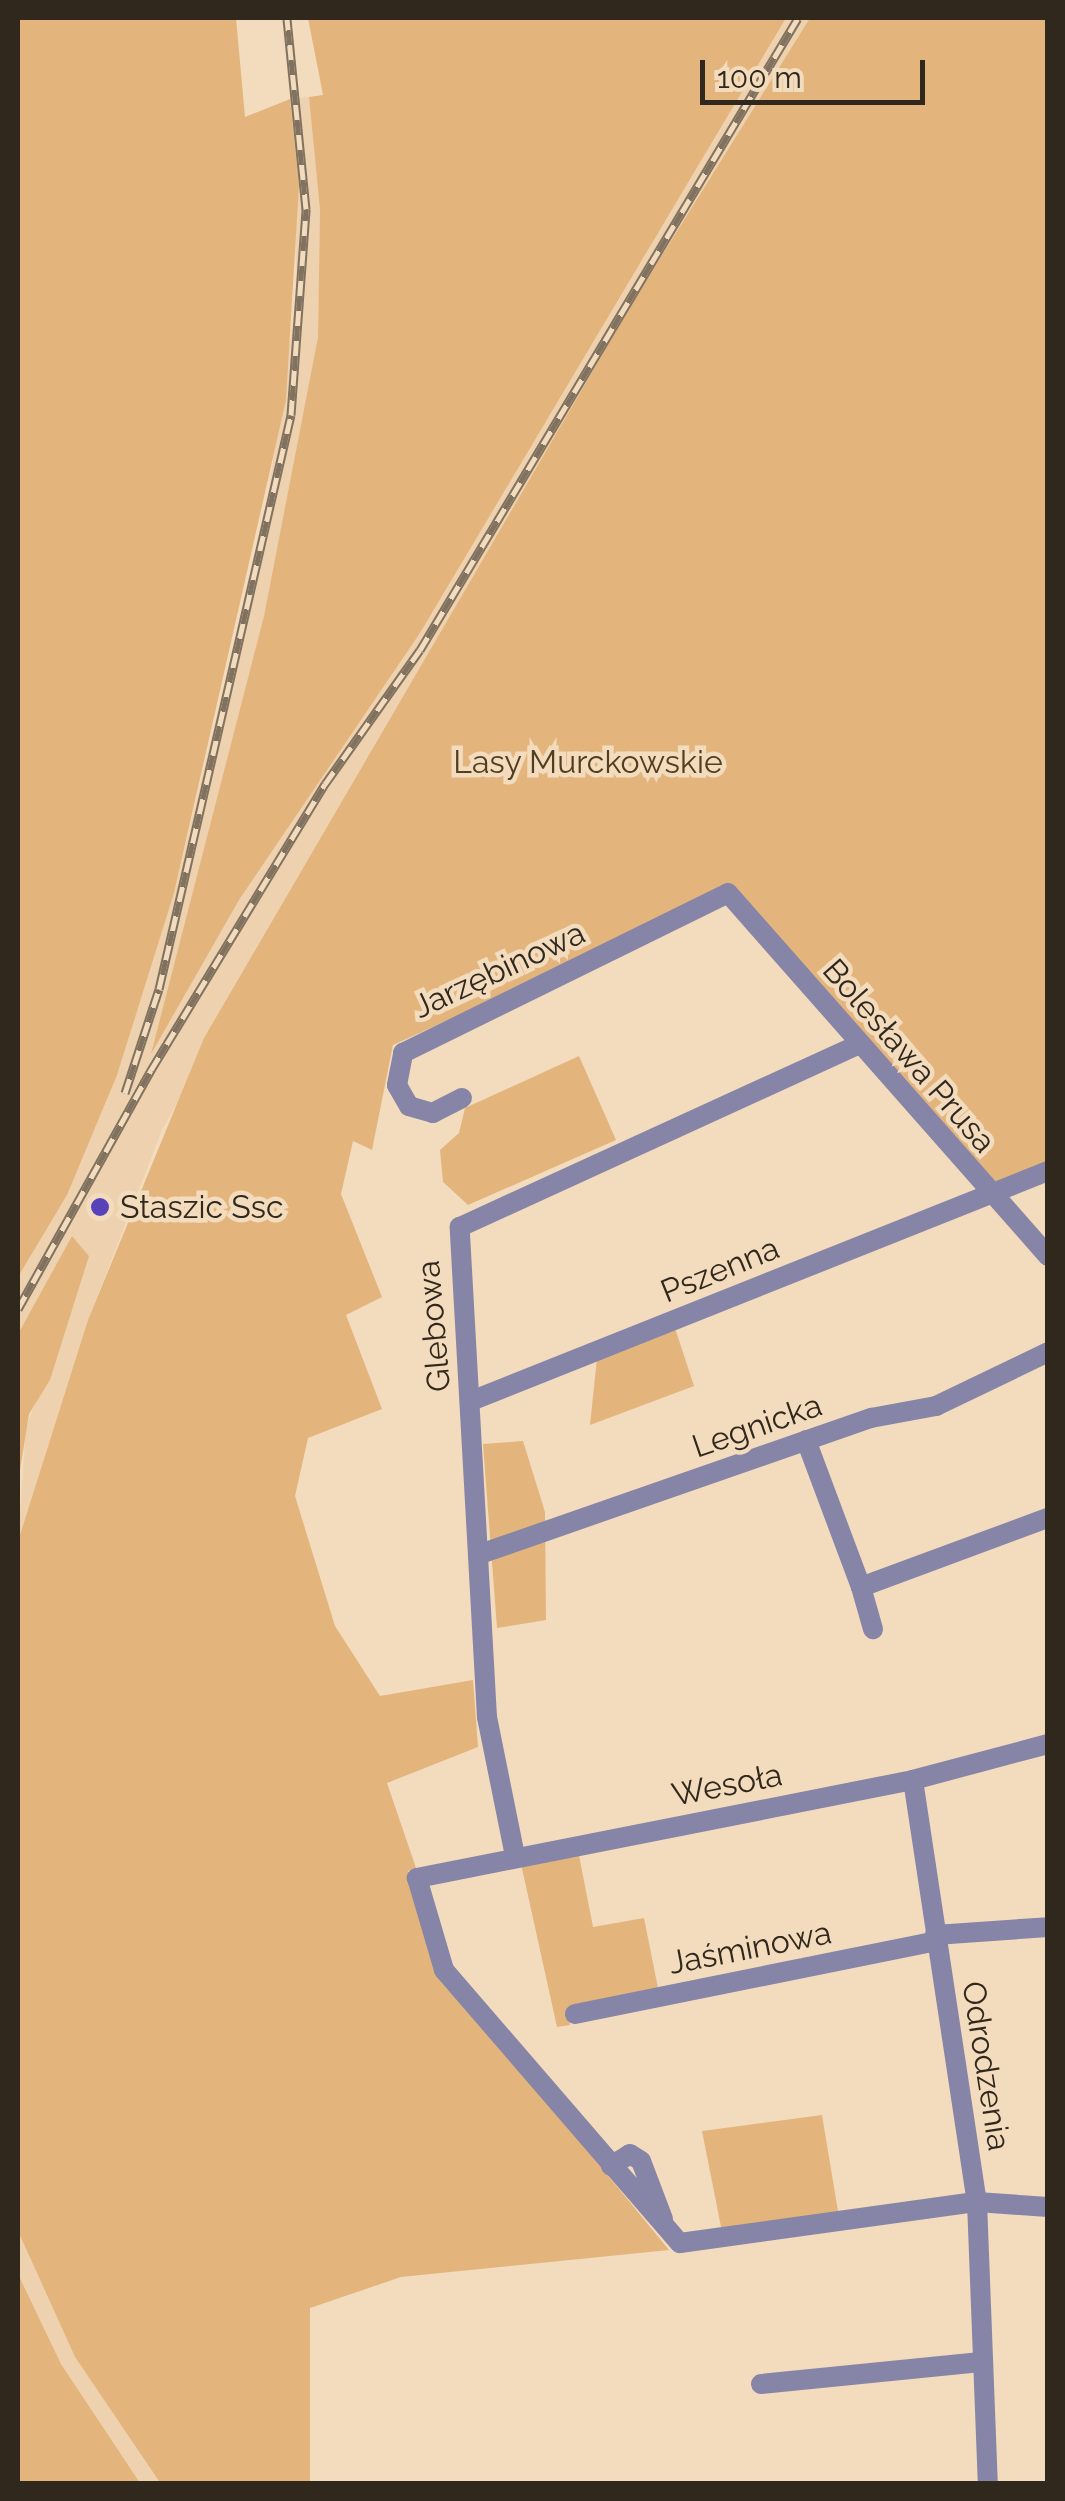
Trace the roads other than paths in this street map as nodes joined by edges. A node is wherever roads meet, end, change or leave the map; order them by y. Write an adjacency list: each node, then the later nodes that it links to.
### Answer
1 (728, 893): 2 (street, Bolesława Prusa); 3 (street, Jarzębinowa)
2 (859, 1044): 5 (street, Bolesława Prusa); 8 (street, Glebowa)
3 (462, 1098)
4 (1048, 1171): 5 (street, Pszenna)
5 (992, 1196): 6 (street, Bolesława Prusa); 8 (street, Pszenna)
6 (1048, 1256)
7 (1048, 1352): 9 (street, Legnicka)
8 (472, 1401): 11 (street, Glebowa)
9 (806, 1440): 11 (street, Legnicka); 12 (street)
10 (1048, 1518): 12 (street)
11 (483, 1553): 16 (street, Glebowa)
12 (861, 1588): 13 (street)
13 (873, 1630)
14 (1048, 1744): 15 (street, Wesoła)
15 (913, 1780): 16 (street, Wesoła); 18 (street, Odrodzenia)
16 (516, 1856): 20 (street, Wesoła)
17 (1048, 1927): 18 (street, Jaśminowa)
18 (936, 1938): 19 (street, Jaśminowa); 20 (street, Odrodzenia)
19 (576, 2014)
20 (976, 2202): 21 (street); 22 (street, Odrodzenia)
21 (1048, 2208)
22 (981, 2362): 23 (street); 24 (street, Odrodzenia)
23 (761, 2384)
24 (988, 2484)

